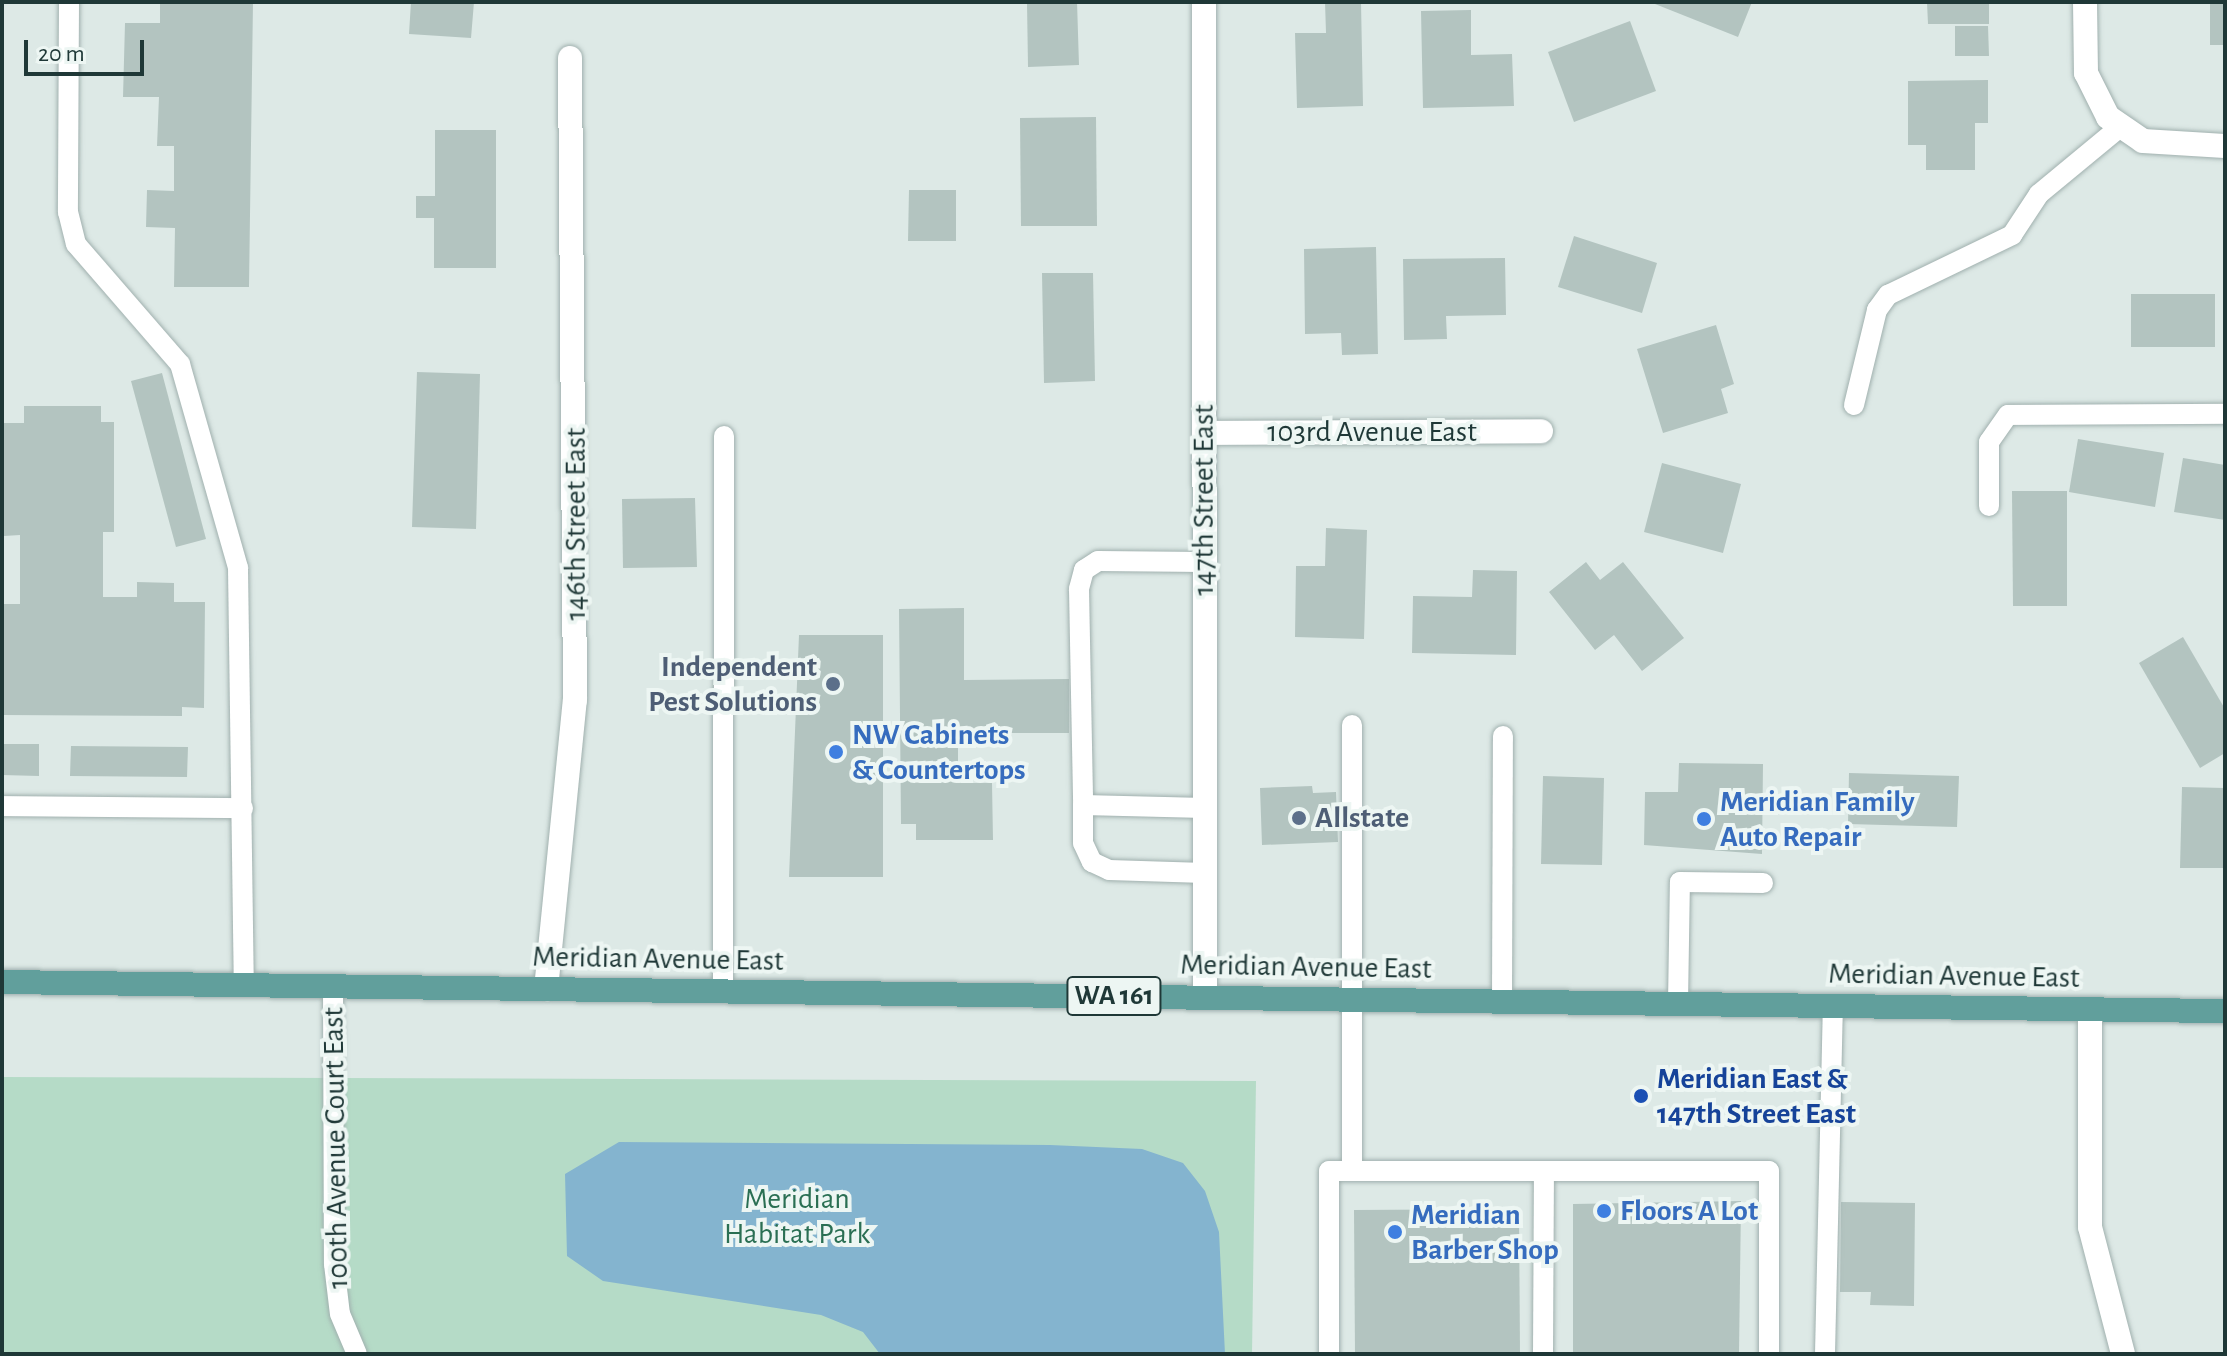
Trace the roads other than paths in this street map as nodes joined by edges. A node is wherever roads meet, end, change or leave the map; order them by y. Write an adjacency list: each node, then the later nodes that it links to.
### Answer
1 (69, 2): 18 (lane)
2 (1204, 2): 10 (street, 147th Street East)
3 (2085, 2): 5 (street)
4 (570, 58): 25 (street, 146th Street East)
5 (2114, 122): 6 (street); 7 (lane)
6 (2225, 146)
7 (1854, 405)
8 (2225, 414): 12 (lane)
9 (1541, 431): 10 (street, 103rd Avenue East)
10 (1204, 433): 13 (street, 147th Street East)
11 (724, 436): 26 (lane)
12 (1989, 506)
13 (1204, 562): 16 (lane); 19 (street, 147th Street East)
14 (1352, 725): 28 (lane)
15 (1503, 736): 29 (lane)
16 (1083, 805): 19 (lane); 20 (lane)
17 (2, 806): 18 (lane)
18 (243, 808): 23 (lane)
19 (1205, 808): 20 (street, 147th Street East)
20 (1205, 873): 27 (street, 147th Street East)
21 (1763, 883): 30 (lane)
22 (2, 982): 23 (main road, Meridian Avenue East / WA 161)
23 (244, 985): 24 (main road, Meridian Avenue East / WA 161)
24 (333, 987): 25 (main road, Meridian Avenue East / WA 161); 36 (lane, 100th Avenue Court East)
25 (546, 989): 26 (main road, Meridian Avenue East / WA 161)
26 (723, 991): 27 (main road, Meridian Avenue East / WA 161)
27 (1205, 997): 28 (main road, Meridian Avenue East / WA 161)
28 (1352, 999): 29 (main road, Meridian Avenue East / WA 161); 34 (lane)
29 (1502, 1002): 30 (main road, Meridian Avenue East / WA 161)
30 (1678, 1004): 31 (main road, Meridian Avenue East / WA 161)
31 (1833, 1006): 32 (main road, Meridian Avenue East / WA 161); 40 (lane)
32 (2090, 1010): 33 (main road, Meridian Avenue East / WA 161); 41 (street)
33 (2225, 1011)
34 (1352, 1171): 35 (lane); 37 (lane)
35 (1544, 1171): 38 (lane); 39 (lane)
36 (357, 1354)
37 (1329, 1354)
38 (1543, 1354)
39 (1769, 1354)
40 (1825, 1354)
41 (2123, 1354)

